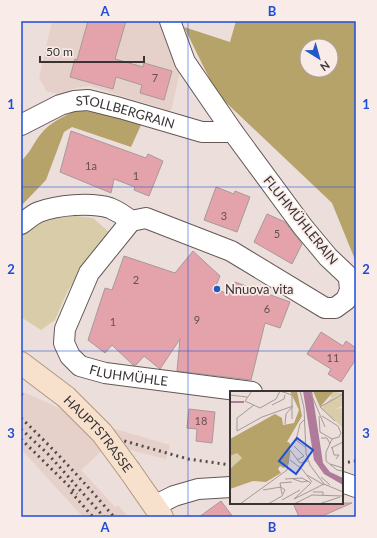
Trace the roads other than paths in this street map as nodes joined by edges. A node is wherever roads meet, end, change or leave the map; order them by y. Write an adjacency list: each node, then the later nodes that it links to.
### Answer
1 (170, 21): 3 (street, FLUHMÜHLERAIN)
2 (21, 125): 3 (street, STOLLBERGRAIN)
3 (233, 132): 4 (street, FLUHMÜHLERAIN)
4 (131, 221): 5 (street); 7 (street, FLUHMÜHLE)
5 (21, 224)
6 (21, 363): 11 (main road, HAUPTSTRASSE, bridge)
7 (244, 391)
8 (343, 482): 10 (street)
9 (230, 487): 11 (street)
10 (356, 487)
11 (158, 511)

